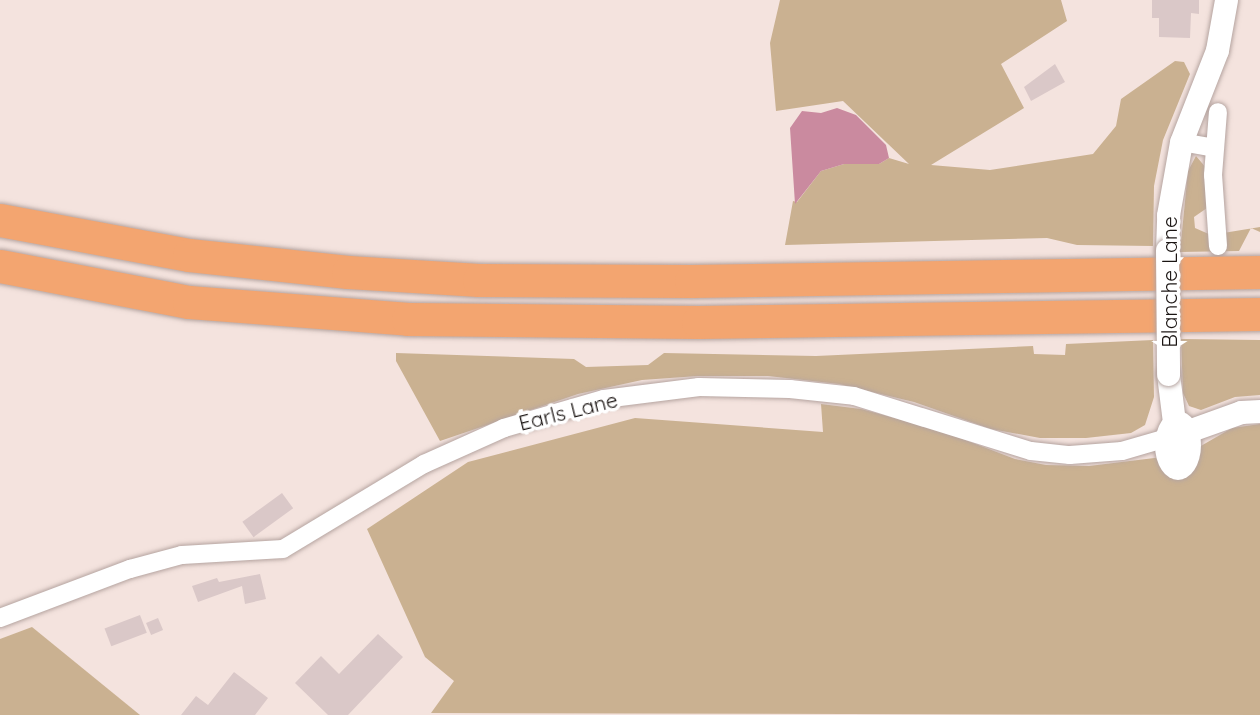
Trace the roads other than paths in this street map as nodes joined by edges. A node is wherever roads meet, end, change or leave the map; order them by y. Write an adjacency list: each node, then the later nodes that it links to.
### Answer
1 (1226, 0): 3 (street, Blanche Lane)
2 (1218, 112): 4 (street)
3 (1181, 142): 4 (street); 11 (street, Blanche Lane, bridge)
4 (1214, 148): 6 (street)
5 (0, 220): 8 (highway)
6 (1218, 246)
7 (0, 266): 9 (highway)
8 (1260, 272)
9 (1260, 314)
10 (1260, 411): 11 (street)
11 (1176, 430): 12 (street, Earls Lane)
12 (0, 618)

